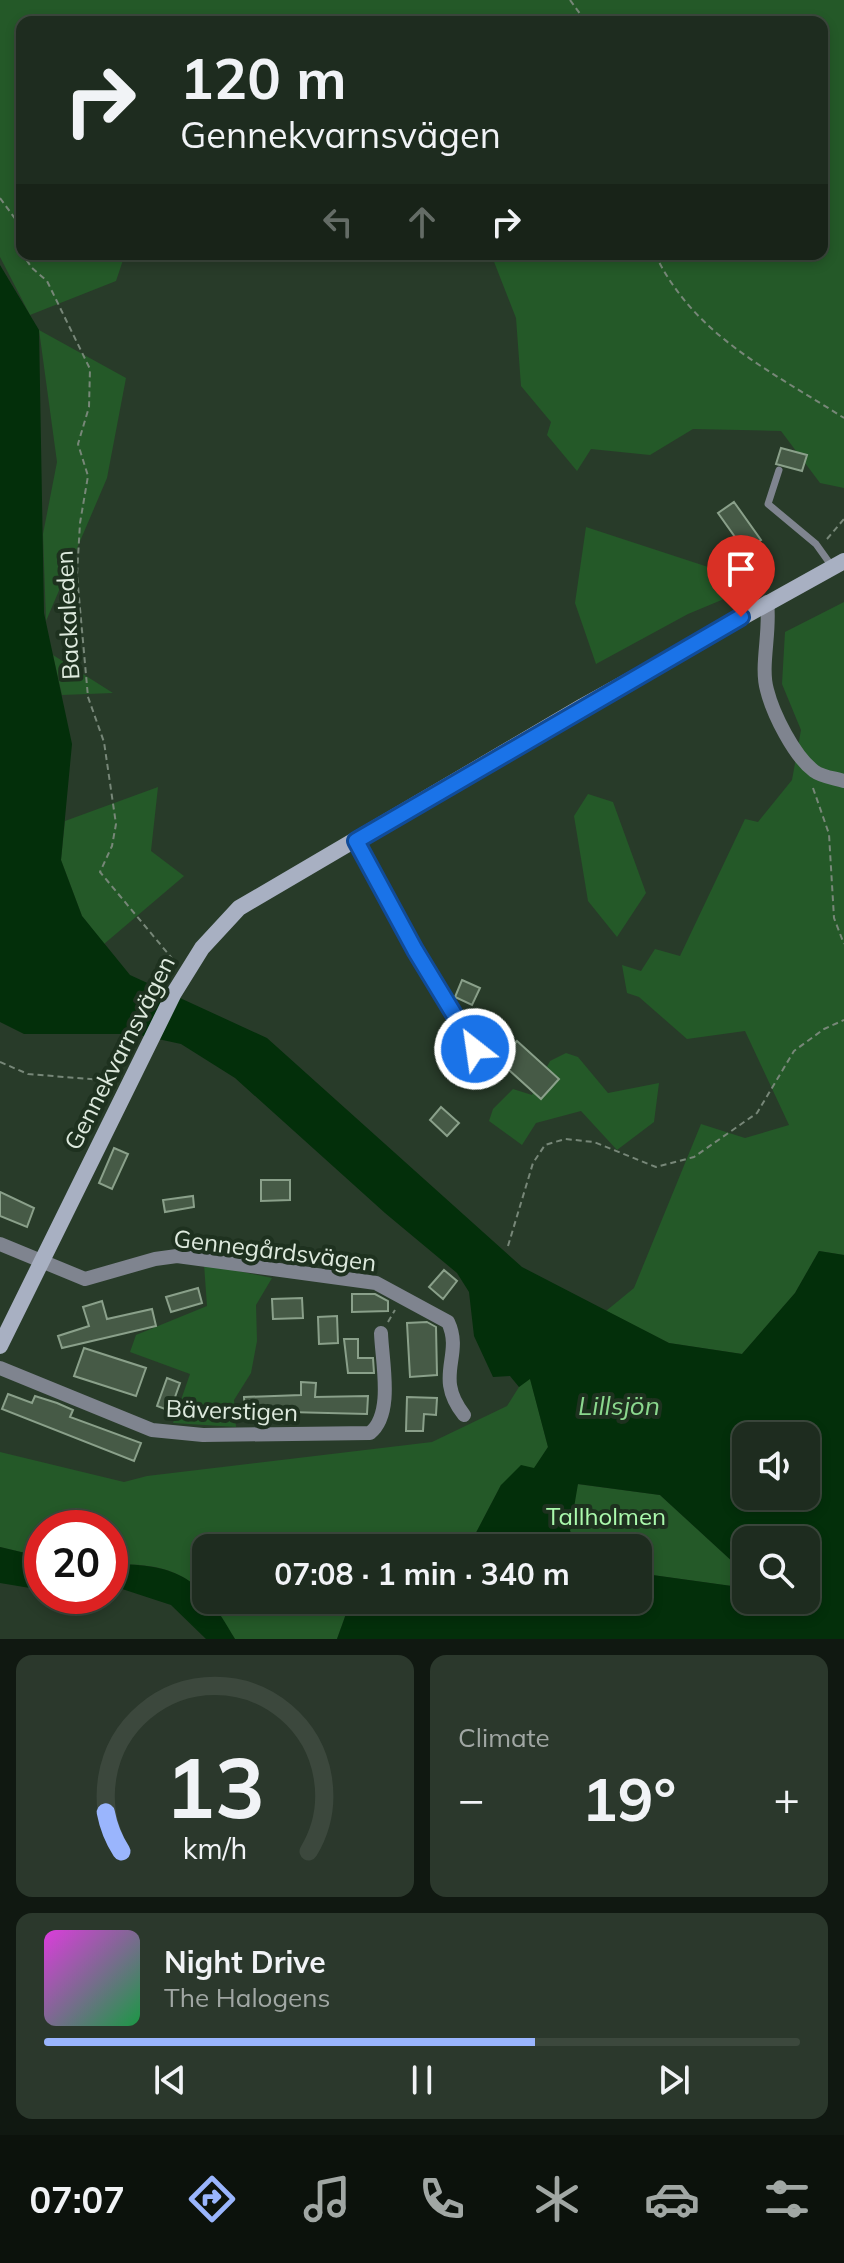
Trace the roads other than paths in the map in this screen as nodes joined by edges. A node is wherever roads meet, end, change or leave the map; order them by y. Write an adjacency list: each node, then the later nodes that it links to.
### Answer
1 (779, 470): 2 (lane)
2 (838, 563): 3 (street, Gennekvarnsvägen)
3 (767, 602): 4 (street); 5 (street, Gennekvarnsvägen)
4 (844, 781)
5 (356, 841): 6 (lane); 8 (street, Gennekvarnsvägen)
6 (475, 1049)
7 (0, 1244): 8 (street, Gennegårdsvägen)
8 (41, 1263): 10 (street, Gennekvarnsvägen); 12 (street, Gennegårdsvägen)
9 (381, 1333): 11 (street, Bäverstigen)
10 (0, 1346)
11 (0, 1368)
12 (464, 1415)

